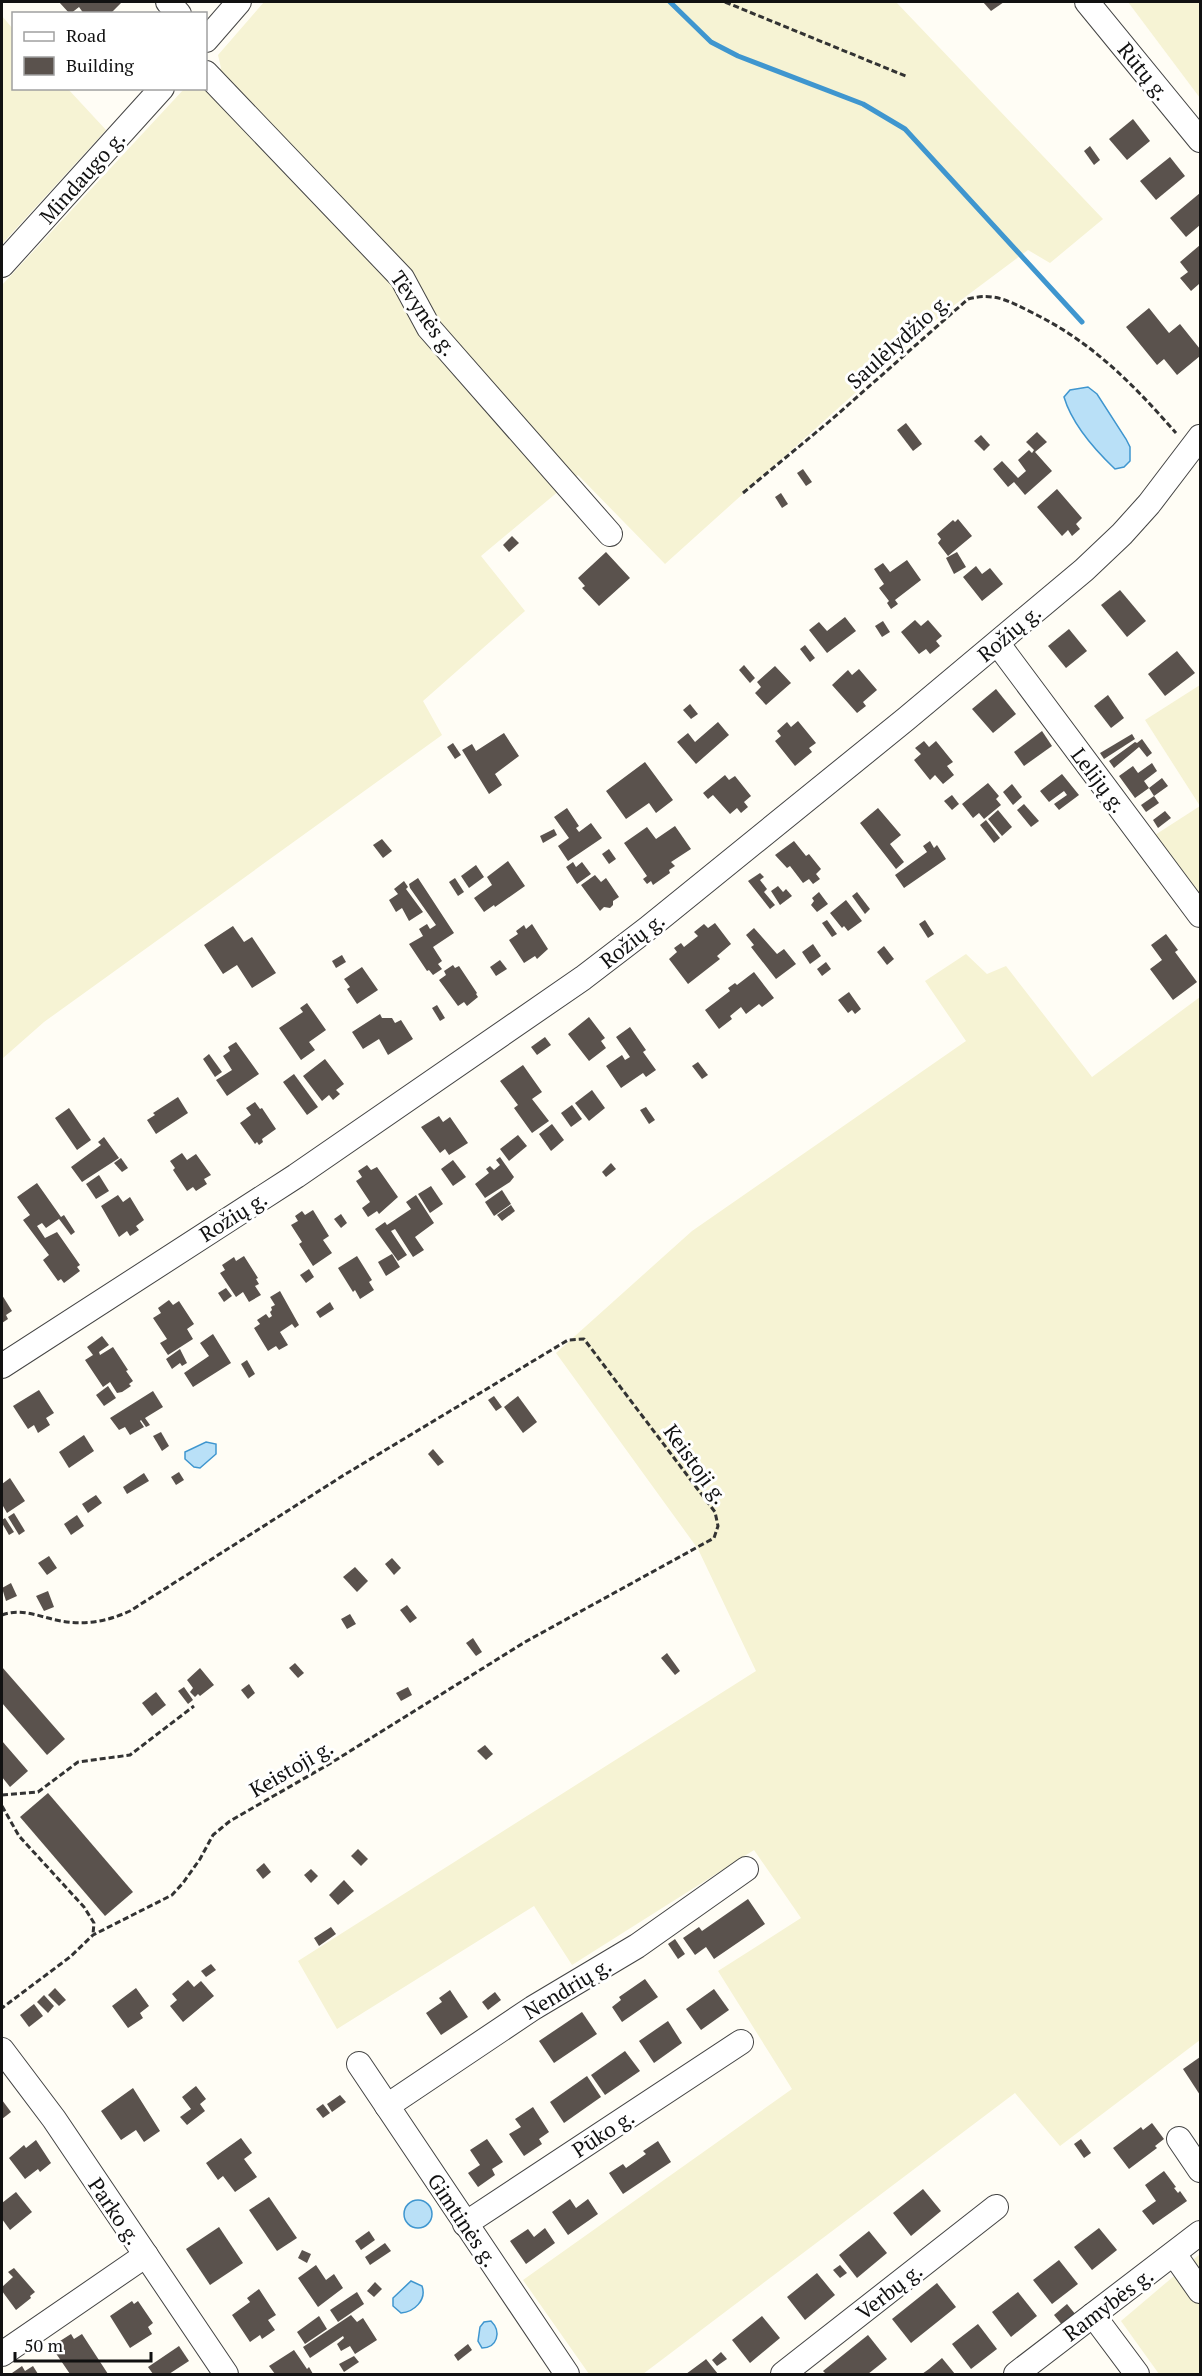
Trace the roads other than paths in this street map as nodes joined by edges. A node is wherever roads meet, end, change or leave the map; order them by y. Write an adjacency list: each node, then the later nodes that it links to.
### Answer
1 (238, 2): 3 (street)
2 (1087, 2): 6 (street, Rūtų g.)
3 (207, 39)
4 (207, 74): 9 (street, Tėvynės g.)
5 (160, 90): 7 (street, Mindaugo g.)
6 (1200, 140)
7 (2, 265)
8 (1196, 444): 10 (street, Rožių g.)
9 (610, 534)
10 (998, 644): 11 (street, Lelijų g.); 12 (street, Rožių g.)
11 (1200, 915)
12 (2, 1366)
13 (746, 1869): 17 (street, Nendrių g.)
14 (741, 2042): 21 (street, Pūko g.)
15 (2, 2050): 24 (street, Parko g.)
16 (359, 2064): 17 (street, Gimtinės g.)
17 (387, 2106): 21 (street, Gimtinės g.)
18 (1179, 2139): 19 (street)
19 (1200, 2170)
20 (996, 2207): 30 (street, Verbų g.)
21 (465, 2224): 29 (street, Gimtinės g.)
22 (1200, 2233): 23 (street, Ramybės g.)
23 (1174, 2254): 25 (street); 26 (street, Ramybės g.)
24 (146, 2255): 27 (street); 28 (street, Parko g.)
25 (1200, 2291)
26 (1093, 2315): 31 (street, Ramybės g.); 32 (street)
27 (2, 2354)
28 (226, 2374)
29 (567, 2374)
30 (783, 2374)
31 (1016, 2374)
32 (1137, 2374)

